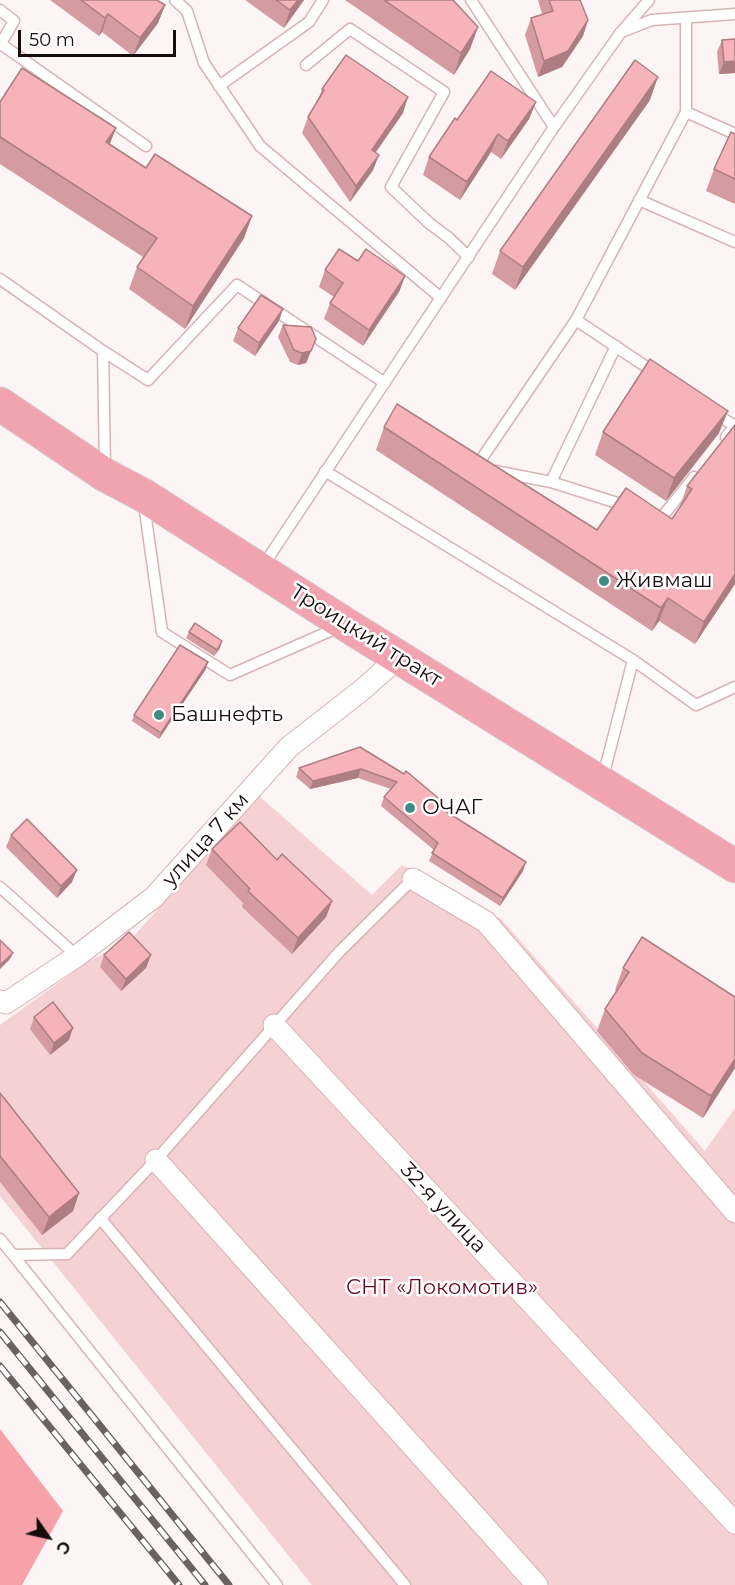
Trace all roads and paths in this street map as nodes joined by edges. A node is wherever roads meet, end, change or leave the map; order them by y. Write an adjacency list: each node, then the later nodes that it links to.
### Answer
1 (175, 0): 11 (lane)
2 (323, 0): 11 (lane)
3 (471, 0): 13 (lane)
4 (649, 0): 8 (lane)
5 (0, 10): 9 (lane)
6 (735, 14): 7 (lane)
7 (686, 18): 8 (lane); 12 (lane)
8 (621, 32): 13 (lane)
9 (0, 45): 15 (lane)
10 (306, 65): 18 (lane)
11 (219, 86): 20 (lane)
12 (686, 112): 14 (lane); 16 (lane)
13 (554, 128): 18 (lane)
14 (735, 134)
15 (146, 146)
16 (639, 200): 17 (lane); 21 (lane)
17 (735, 242)
18 (469, 257): 20 (lane)
19 (0, 279): 23 (lane)
20 (441, 298): 25 (lane)
21 (576, 320): 22 (lane); 32 (lane)
22 (616, 346): 24 (lane); 32 (lane)
23 (103, 351): 25 (lane); 31 (lane)
24 (665, 380)
25 (385, 383): 29 (lane)
26 (0, 404): 31 (main road, Троицкий тракт)
27 (705, 406): 28 (lane)
28 (720, 445)
29 (325, 471): 34 (lane); 37 (lane)
30 (698, 472): 32 (lane)
31 (105, 475): 33 (main road, Троицкий тракт)
32 (551, 482)
33 (143, 495): 34 (main road, Троицкий тракт); 35 (lane)
34 (261, 569): 35 (main road, Троицкий тракт)
35 (345, 624): 36 (main road, Троицкий тракт)
36 (398, 658): 39 (main road, Троицкий тракт); 43 (street, улица 7 км)
37 (633, 660): 38 (lane); 39 (lane)
38 (735, 687)
39 (602, 782): 40 (main road, Троицкий тракт)
40 (735, 866)
41 (413, 879): 45 (lane); 47 (street)
42 (0, 887): 43 (lane)
43 (77, 956): 44 (street, улица 7 км)
44 (2, 1005)
45 (274, 1025): 46 (lane); 51 (street, 32-я улица)
46 (156, 1160): 48 (lane); 54 (street)
47 (735, 1212)
48 (100, 1218): 50 (lane); 53 (lane)
49 (0, 1239): 50 (lane)
50 (13, 1255): 52 (lane)
51 (735, 1523)
52 (277, 1585)
53 (405, 1585)
54 (537, 1585)

